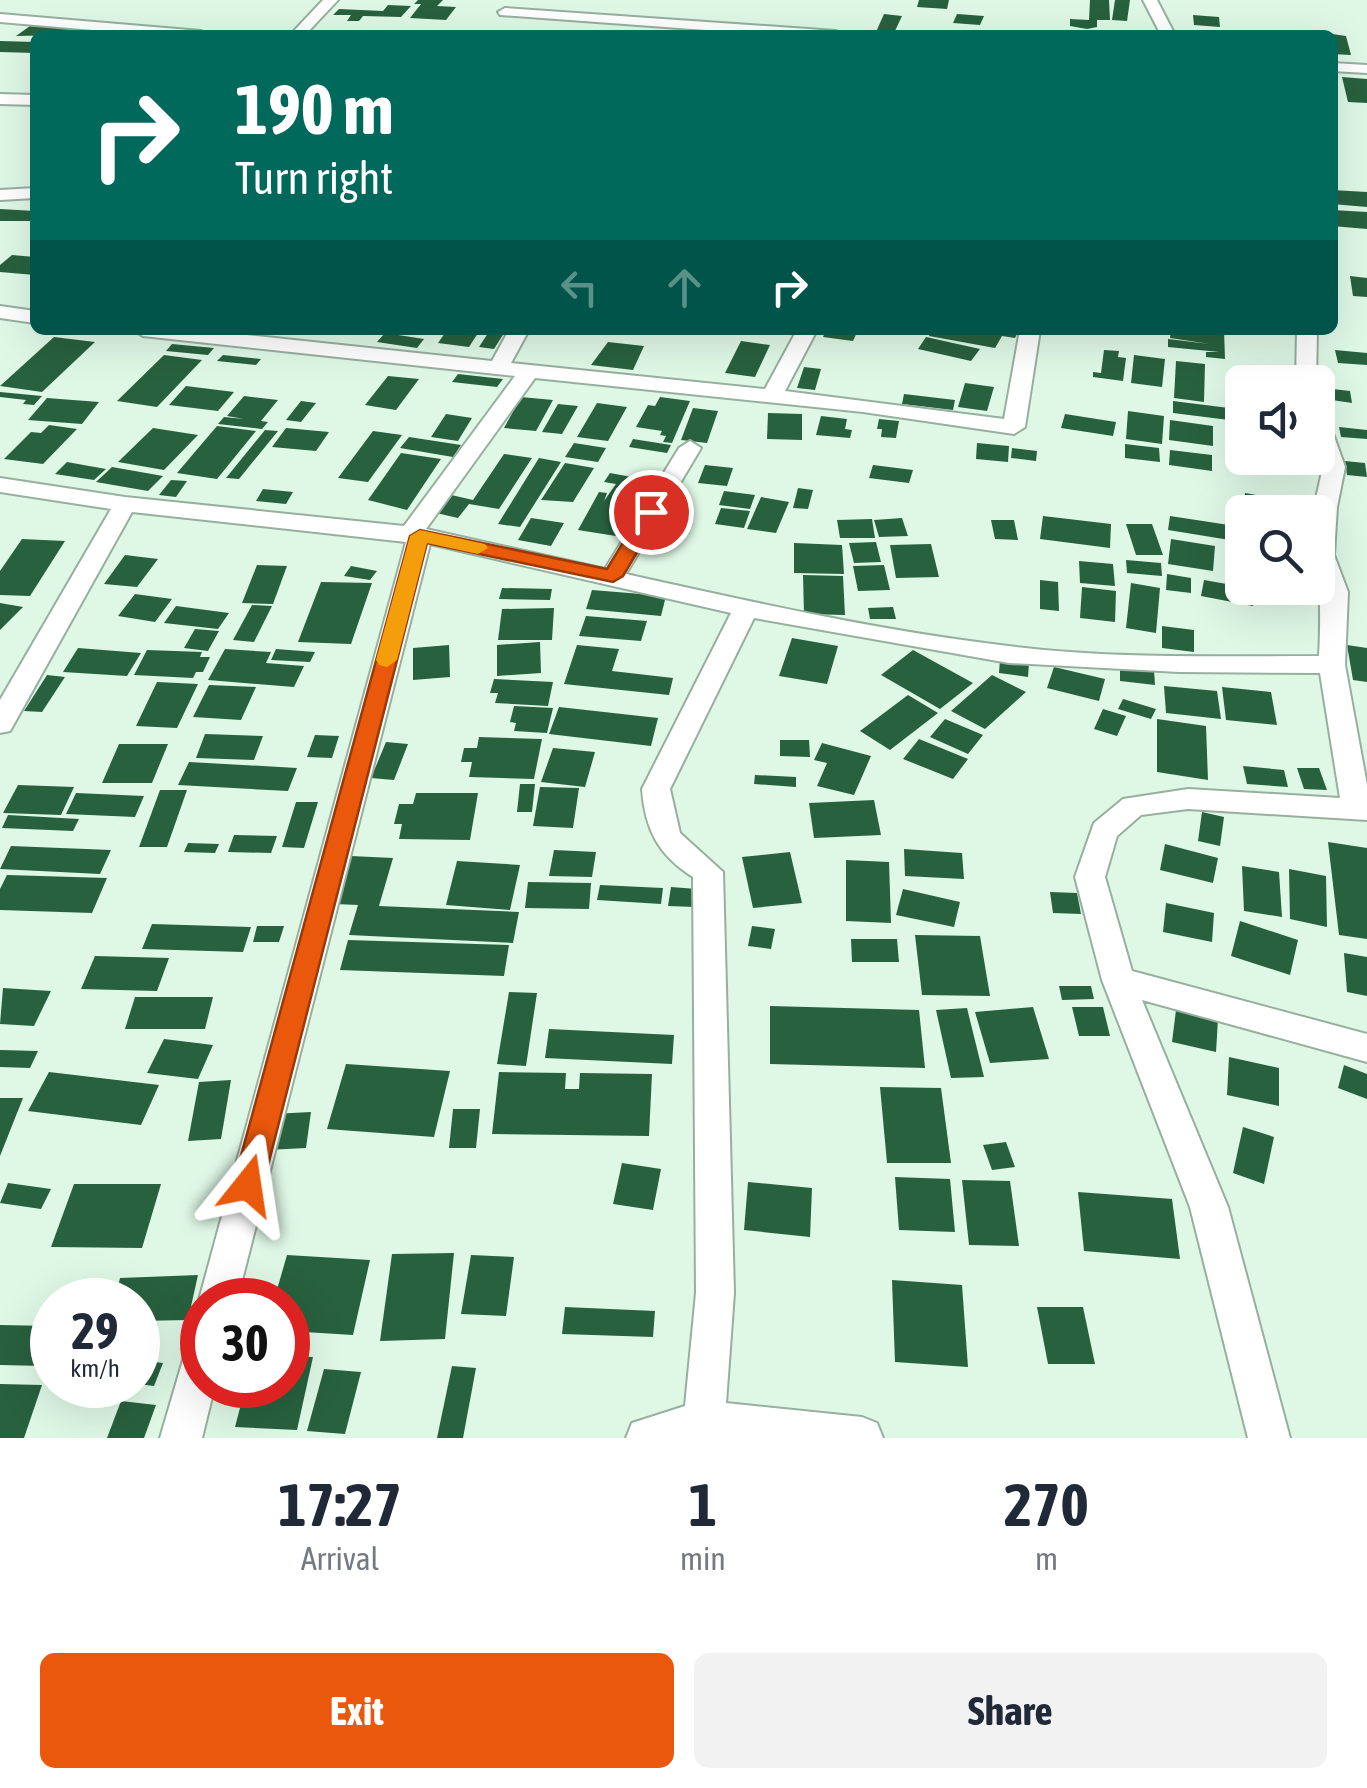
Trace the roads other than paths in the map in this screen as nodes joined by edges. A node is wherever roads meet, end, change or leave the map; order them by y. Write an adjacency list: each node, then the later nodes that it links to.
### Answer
1 (331, 0): 6 (street)
2 (1150, 0): 8 (street)
3 (4, 12): 5 (street)
4 (505, 12): 7 (street)
5 (158, 30)
6 (302, 30)
7 (684, 30)
8 (1168, 30)
9 (1338, 67): 10 (street)
10 (1367, 69)
11 (0, 99): 12 (street)
12 (30, 100)
13 (30, 192): 14 (street)
14 (0, 195)
15 (0, 312): 16 (street)
16 (30, 316)
17 (516, 335): 23 (street)
18 (804, 335): 25 (street)
19 (1029, 335): 25 (street)
20 (1307, 335): 22 (street)
21 (250, 336): 23 (street)
22 (1306, 365)
23 (498, 368): 24 (street)
24 (530, 370): 25 (street); 30 (street)
25 (772, 396)
26 (690, 448): 31 (street)
27 (1333, 475): 33 (street)
28 (0, 484): 29 (street)
29 (125, 504): 30 (street); 34 (street)
30 (414, 536): 31 (street); 38 (street)
31 (613, 576): 32 (street)
32 (746, 609): 33 (street); 40 (street)
33 (1332, 665): 35 (street)
34 (0, 724)
35 (1362, 810): 36 (street)
36 (1118, 980): 37 (street); 44 (street)
37 (1367, 1048)
38 (224, 1278)
39 (189, 1408): 41 (street)
40 (704, 1421): 42 (street); 43 (street)
41 (181, 1438)
42 (647, 1438)
43 (862, 1438)
44 (1269, 1438)

